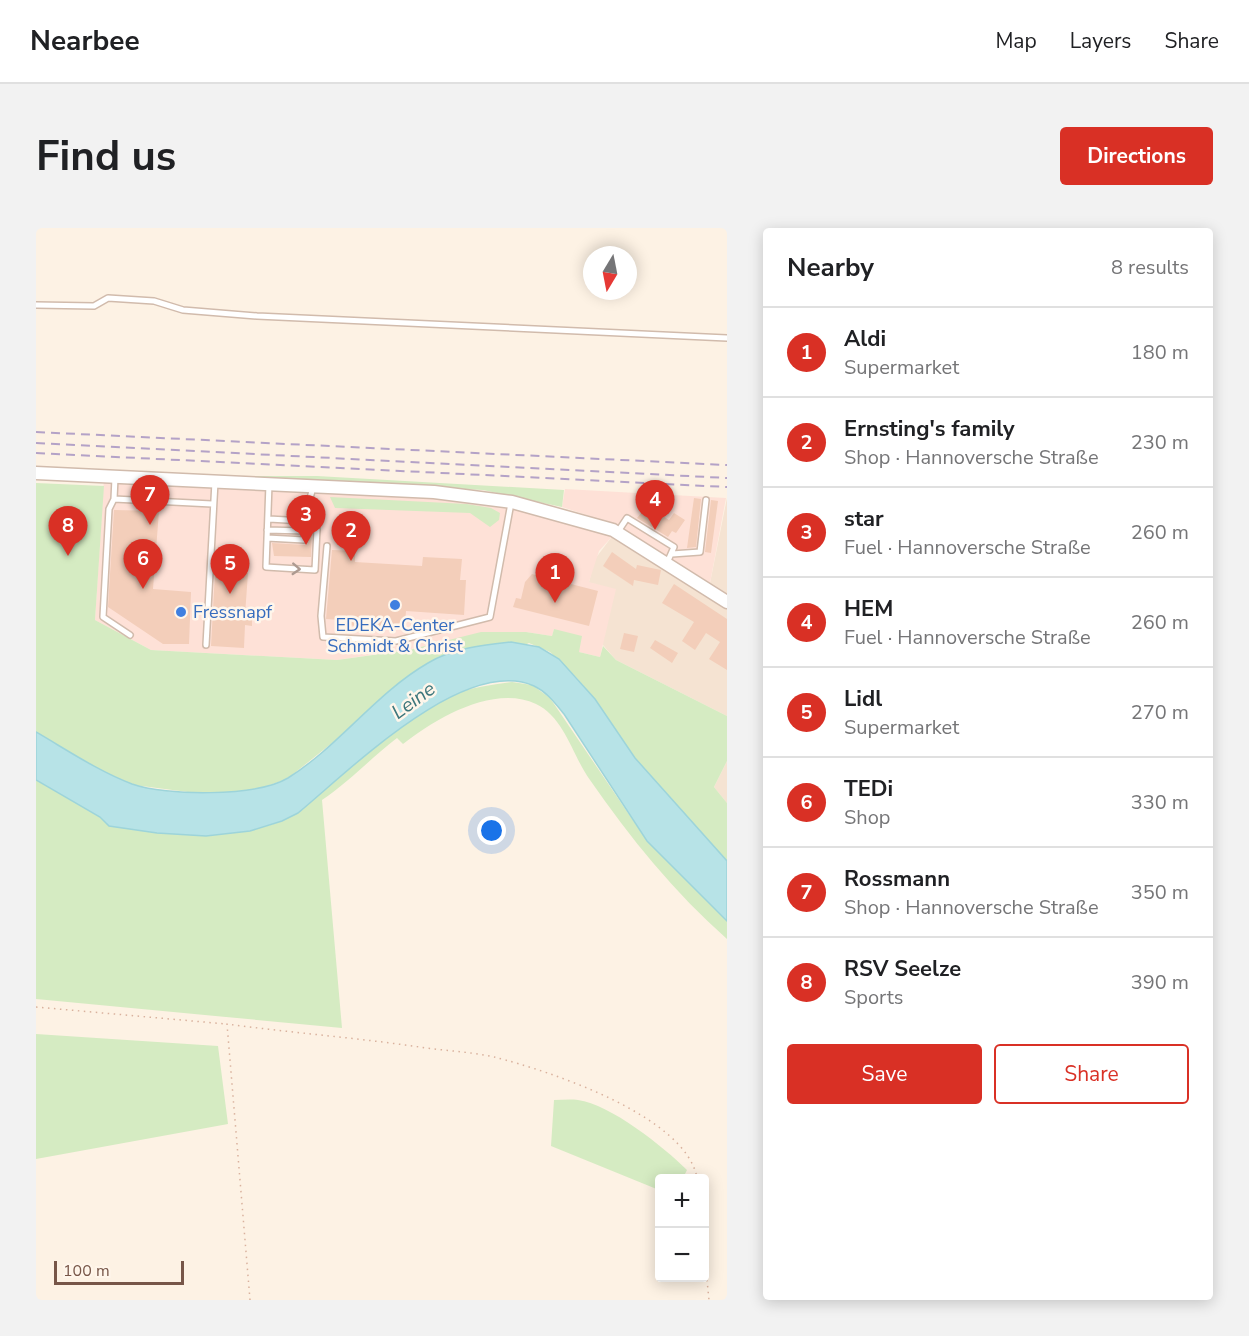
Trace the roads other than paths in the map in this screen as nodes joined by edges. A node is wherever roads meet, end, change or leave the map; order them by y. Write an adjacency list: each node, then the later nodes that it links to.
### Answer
1 (36, 305): 2 (lane)
2 (727, 338)
3 (36, 473): 4 (street)
4 (115, 476): 5 (street); 8 (lane)
5 (215, 482): 6 (street); 11 (lane)
6 (269, 484): 7 (street); 12 (lane)
7 (313, 486): 10 (street); 13 (lane)
8 (114, 499): 11 (lane); 21 (lane)
9 (706, 500): 19 (lane)
10 (512, 502): 16 (street); 18 (lane)
11 (212, 504): 22 (lane)
12 (269, 519): 13 (lane); 14 (lane)
13 (304, 521): 15 (lane); 17 (lane, one-way to 13)
14 (267, 530): 15 (lane); 17 (lane)
15 (304, 531): 17 (lane)
16 (617, 533): 19 (street); 19 (lane)
17 (267, 538)
18 (327, 546)
19 (670, 559): 20 (street)
20 (727, 602)
21 (130, 635)
22 (206, 645)

